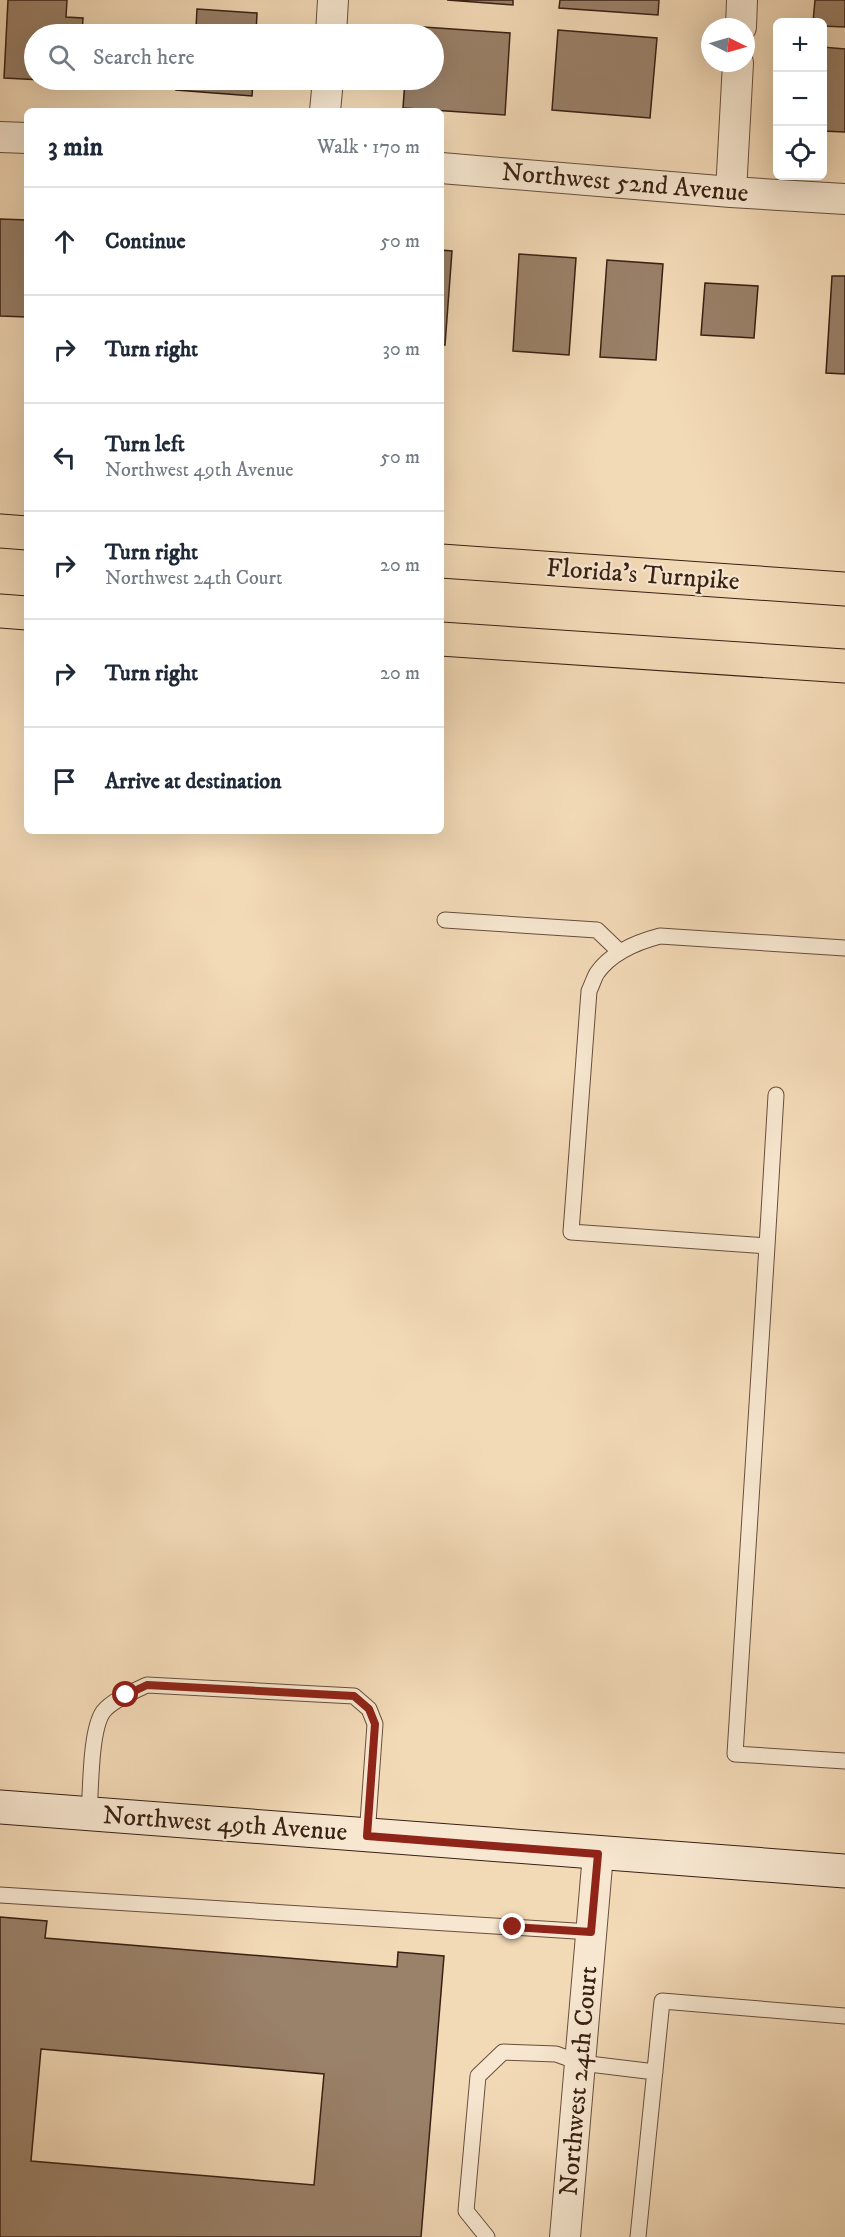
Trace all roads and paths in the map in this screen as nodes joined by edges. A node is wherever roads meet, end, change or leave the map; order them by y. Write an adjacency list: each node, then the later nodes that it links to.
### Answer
1 (333, 0): 4 (street)
2 (742, 0): 3 (street)
3 (741, 18)
4 (332, 24)
5 (738, 72): 11 (street)
6 (327, 90): 7 (street)
7 (326, 108)
8 (0, 136): 9 (street)
9 (24, 138)
10 (444, 168): 11 (street, Northwest 52nd Avenue)
11 (731, 192): 12 (street, Northwest 52nd Avenue)
12 (845, 199)
13 (0, 531): 14 (highway)
14 (24, 533)
15 (444, 561): 16 (highway, Florida's Turnpike)
16 (845, 589)
17 (0, 611): 18 (highway)
18 (24, 613)
19 (444, 639): 20 (highway)
20 (845, 666)
21 (445, 920): 23 (lane)
22 (845, 948): 23 (lane)
23 (620, 952): 25 (lane)
24 (776, 1095): 25 (lane)
25 (766, 1246): 26 (lane)
26 (845, 1761)
27 (0, 1807): 28 (street, Northwest 49th Avenue)
28 (89, 1814): 29 (street, Northwest 49th Avenue); 29 (lane)
29 (367, 1836): 30 (street, Northwest 49th Avenue)
30 (598, 1854): 31 (street, Northwest 49th Avenue); 33 (street, Northwest 24th Court)
31 (845, 1872)
32 (0, 1895): 33 (lane)
33 (591, 1932): 35 (street, Northwest 24th Court)
34 (845, 2016): 36 (lane)
35 (581, 2063): 36 (lane); 37 (lane); 38 (street, Northwest 24th Court)
36 (655, 2072): 39 (lane)
37 (488, 2237)
38 (565, 2237)
39 (638, 2237)

